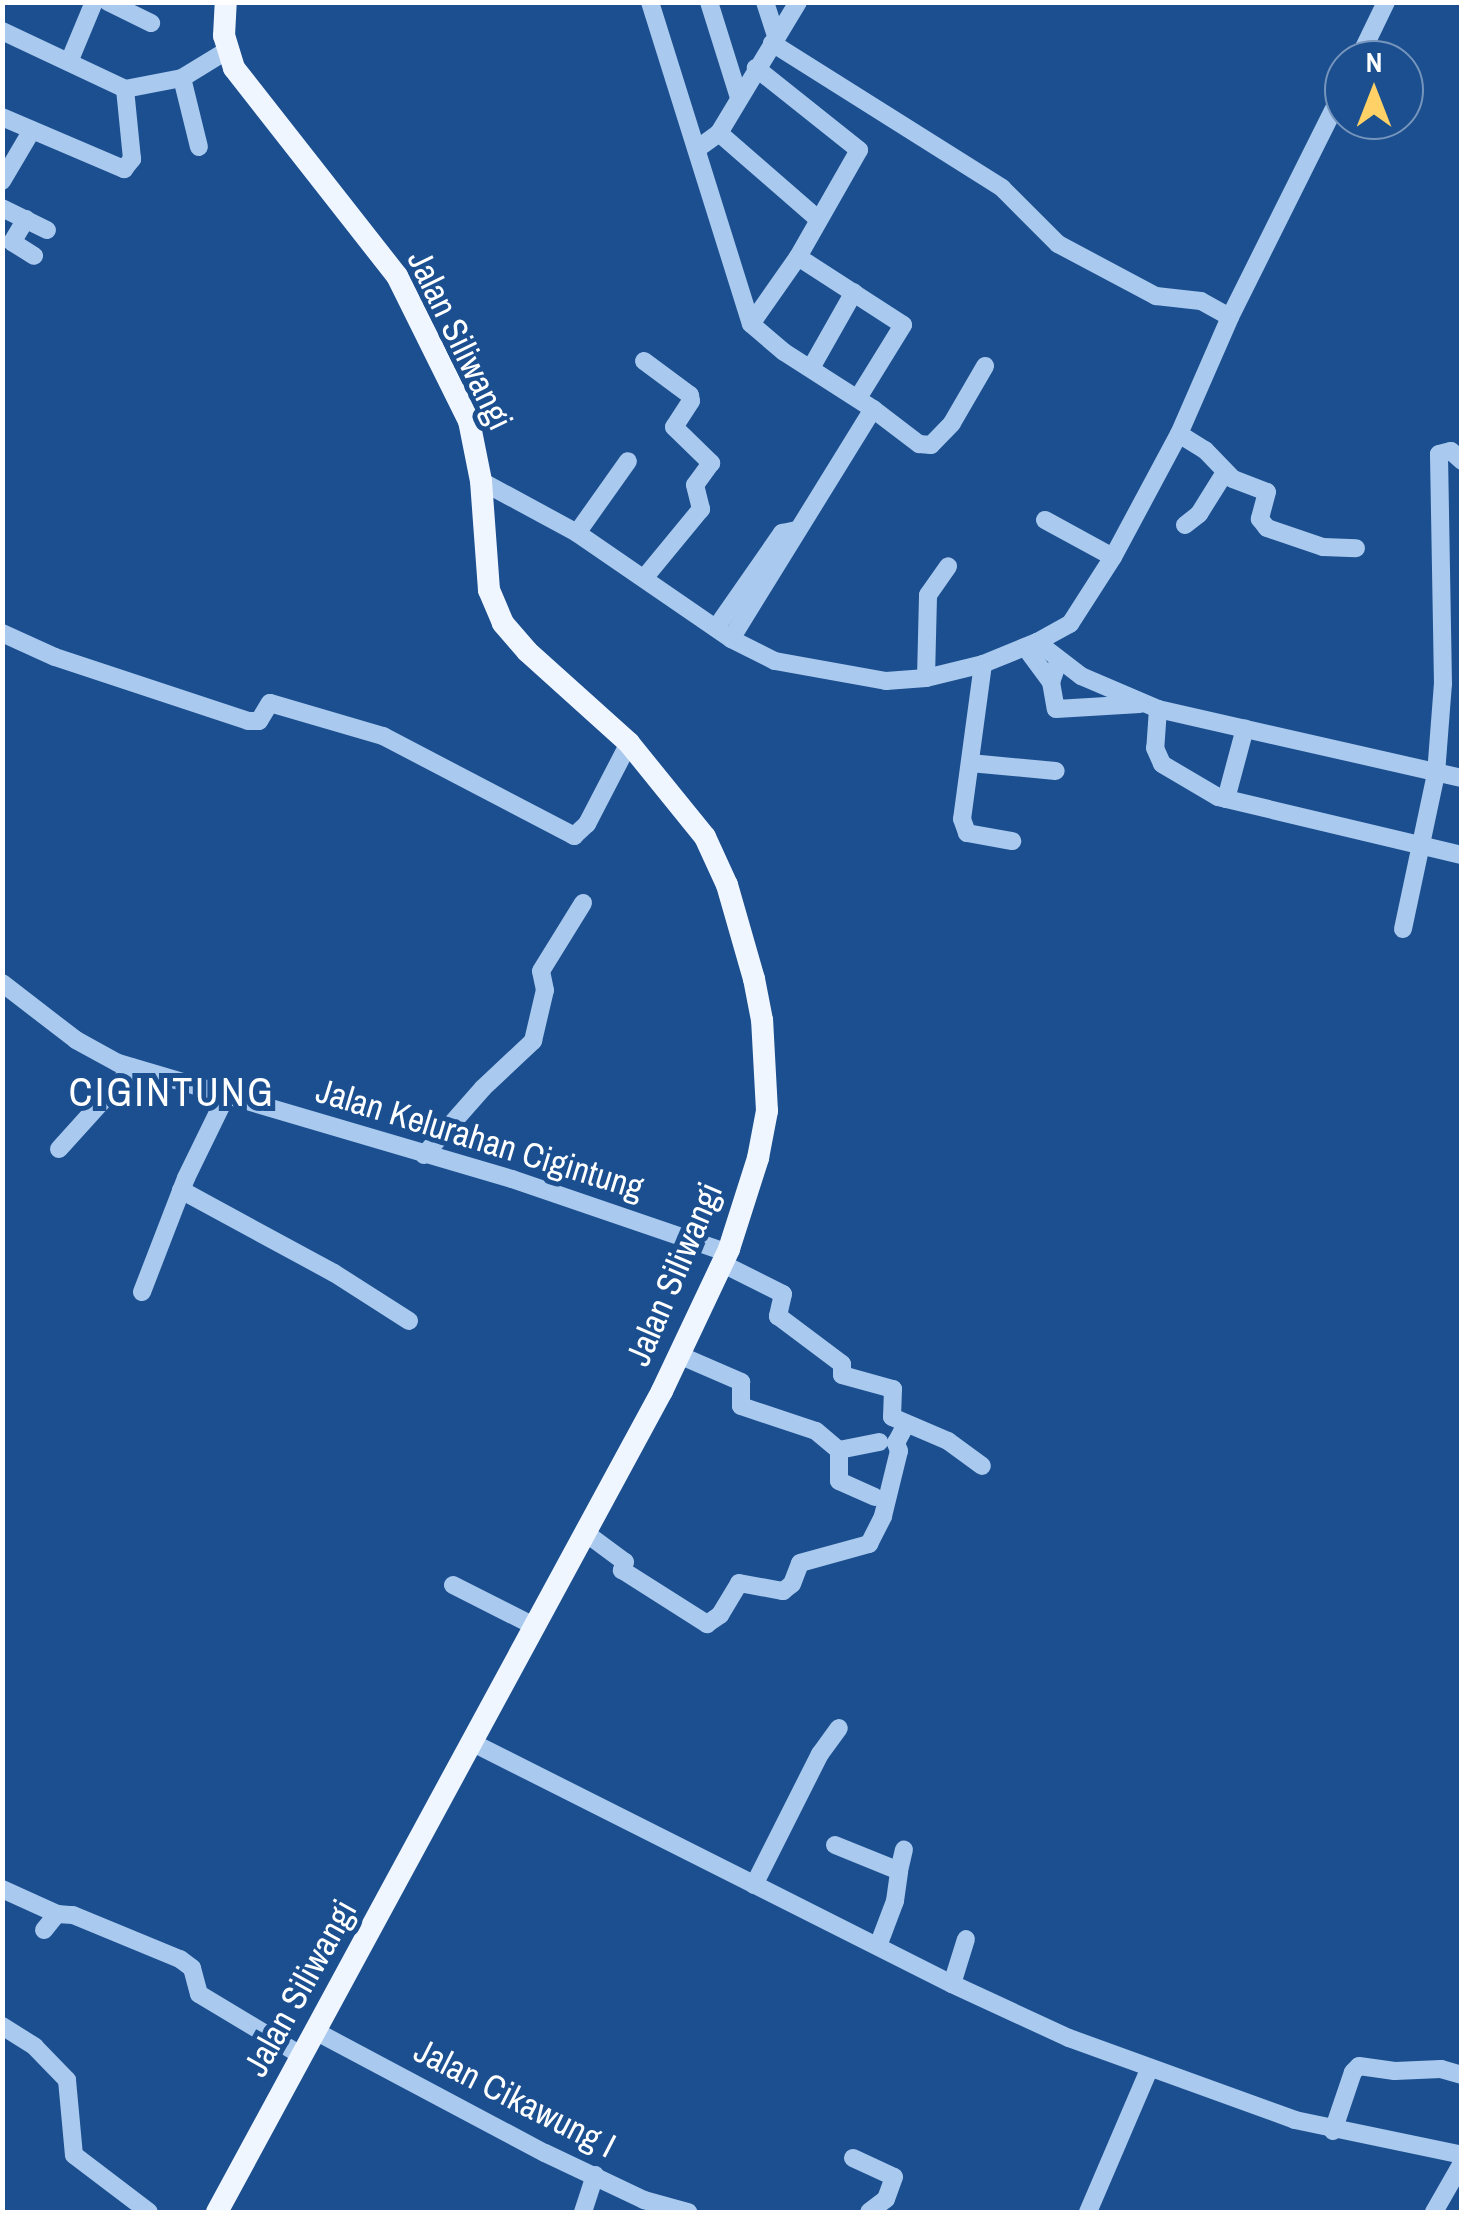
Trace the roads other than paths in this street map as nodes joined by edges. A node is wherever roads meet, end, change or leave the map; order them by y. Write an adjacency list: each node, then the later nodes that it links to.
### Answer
1 (94, 2): 14 (street)
2 (108, 2): 9 (street)
3 (226, 2): 13 (main road)
4 (650, 2): 24 (street)
5 (709, 2): 18 (street)
6 (765, 2): 11 (street)
7 (798, 2): 11 (street)
8 (1386, 2): 12 (street)
9 (151, 23)
10 (2, 31): 14 (street)
11 (774, 40): 15 (street); 33 (street)
12 (1368, 40)
13 (226, 50): 16 (street); 43 (main road, Jalan Siliwangi)
14 (69, 62): 17 (street)
15 (756, 68): 18 (street); 27 (street)
16 (182, 78): 17 (street); 23 (street)
17 (125, 89): 21 (street)
18 (739, 98): 22 (street)
19 (2, 118): 21 (street)
20 (1324, 128): 33 (street)
21 (32, 130): 25 (street)
22 (719, 133): 24 (street); 27 (street)
23 (199, 147)
24 (697, 149): 34 (street)
25 (2, 181)
26 (2, 208): 28 (street)
27 (818, 218): 31 (street)
28 (26, 219): 29 (street); 30 (street)
29 (46, 230)
30 (34, 256)
31 (798, 257): 32 (street); 34 (street)
32 (854, 292): 37 (street); 38 (street)
33 (1230, 316): 39 (street)
34 (751, 324): 37 (street)
35 (644, 361): 50 (street)
36 (984, 366): 38 (street)
37 (810, 368): 38 (street)
38 (866, 404): 52 (street)
39 (1178, 434): 42 (street); 48 (street)
40 (628, 461): 46 (street)
41 (1462, 461): 58 (street)
42 (1224, 474): 45 (street); 47 (street)
43 (482, 481): 46 (street); 61 (main road, Jalan Siliwangi)
44 (1045, 520): 48 (street)
45 (1185, 525)
46 (577, 533): 50 (street)
47 (1356, 548)
48 (1113, 556): 53 (street)
49 (948, 566): 56 (street)
50 (645, 578): 52 (street)
51 (2, 633): 61 (street)
52 (723, 634): 56 (street)
53 (1031, 645): 54 (street); 55 (street); 57 (street)
54 (1058, 662): 57 (street); 59 (street)
55 (983, 664): 56 (street); 62 (street)
56 (926, 678)
57 (1051, 682): 59 (street)
58 (1452, 684): 64 (street)
59 (1152, 706): 60 (street); 66 (street)
60 (1245, 728): 64 (street); 66 (street)
61 (629, 743): 78 (main road, Jalan Siliwangi)
62 (970, 762): 63 (street); 67 (street)
63 (1056, 771)
64 (1436, 774): 65 (street); 68 (street)
65 (1462, 778)
66 (1226, 799): 68 (street)
67 (1012, 841)
68 (1419, 847): 69 (street); 71 (street)
69 (1462, 856)
70 (583, 903): 76 (street)
71 (1403, 929)
72 (2, 984): 73 (street, Jalan Kelurahan Cigintung)
73 (133, 1067): 74 (street, Jalan Kelurahan Cigintung); 75 (street)
74 (226, 1096): 76 (street, Jalan Kelurahan Cigintung); 77 (street)
75 (59, 1150)
76 (424, 1155): 78 (street, Jalan Kelurahan Cigintung)
77 (181, 1190): 79 (street); 80 (street)
78 (725, 1258): 81 (main road, Jalan Siliwangi); 82 (street, Jalan Kelurahan Cigintung)
79 (142, 1292)
80 (409, 1322)
81 (680, 1355): 84 (street); 87 (main road, Jalan Siliwangi)
82 (906, 1424): 85 (street); 87 (street)
83 (879, 1442): 84 (street)
84 (839, 1450): 86 (street)
85 (982, 1466)
86 (875, 1497)
87 (587, 1534): 89 (main road, Jalan Siliwangi)
88 (453, 1585): 89 (street)
89 (536, 1627): 91 (main road, Jalan Siliwangi)
90 (839, 1728): 95 (street)
91 (474, 1742): 95 (street); 103 (main road, Jalan Siliwangi)
92 (835, 1845): 94 (street)
93 (904, 1850): 94 (street)
94 (899, 1871): 100 (street)
95 (754, 1885): 100 (street)
96 (2, 1889): 97 (street)
97 (57, 1914): 98 (street); 104 (street)
98 (44, 1930)
99 (966, 1939): 101 (street)
100 (878, 1946): 101 (street)
101 (952, 1984): 105 (street)
102 (2, 2026): 112 (street)
103 (317, 2032): 104 (main road, Jalan Siliwangi); 111 (street, Jalan Cikawung I)
104 (302, 2056): 114 (main road, Jalan Siliwangi)
105 (1149, 2070): 107 (street); 118 (street)
106 (1462, 2075): 107 (street)
107 (1332, 2130): 108 (street)
108 (1462, 2155)
109 (853, 2158): 117 (street)
110 (1462, 2164): 119 (street)
111 (596, 2176): 115 (street); 116 (street, Jalan Cikawung I)
112 (123, 2206): 113 (street)
113 (149, 2212)
114 (217, 2212)
115 (583, 2212)
116 (688, 2212)
117 (869, 2212)
118 (1088, 2212)
119 (1434, 2212)

